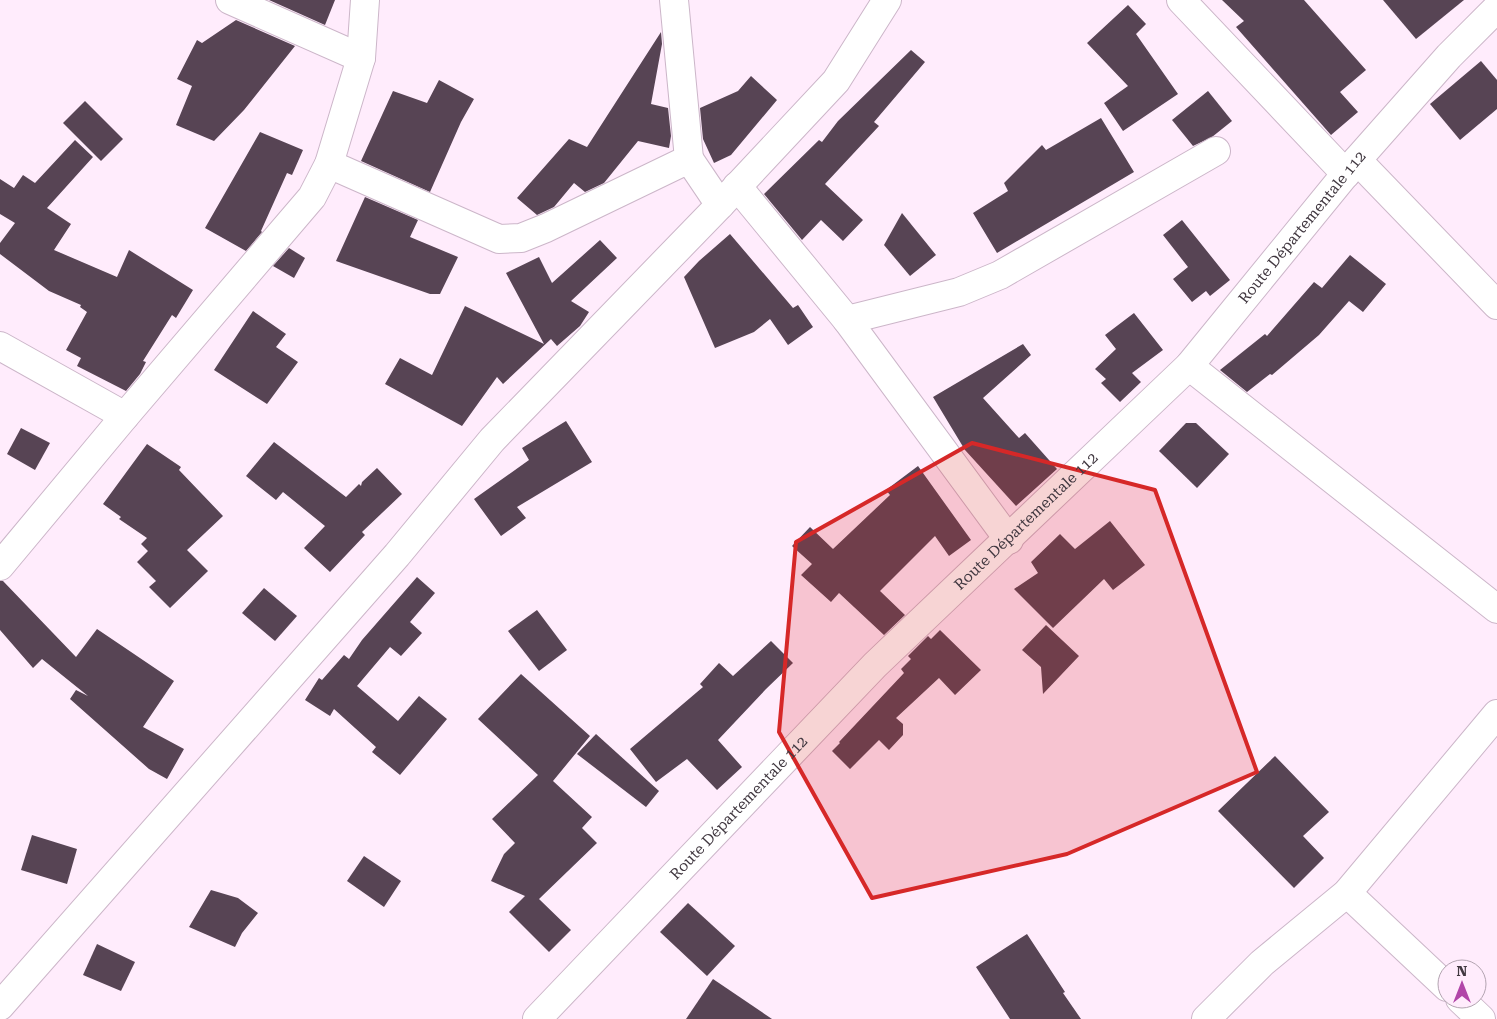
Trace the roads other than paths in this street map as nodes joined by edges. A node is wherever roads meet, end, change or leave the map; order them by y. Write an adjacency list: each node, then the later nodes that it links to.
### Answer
1 (230, 0): 7 (street)
2 (365, 0): 7 (street)
3 (674, 0): 9 (street)
4 (887, 0): 12 (street)
5 (1181, 0): 11 (street)
6 (1497, 8): 11 (street, Route Départementale 112)
7 (361, 58): 10 (street)
8 (1216, 151): 14 (street)
9 (689, 159): 10 (street); 12 (street)
10 (329, 164): 17 (street)
11 (1352, 167): 13 (street); 16 (street, Route Départementale 112)
12 (729, 195): 14 (street); 24 (street)
13 (1497, 305)
14 (847, 320): 18 (street)
15 (0, 346): 17 (street)
16 (1189, 366): 18 (street, Route Départementale 112); 20 (street)
17 (124, 416): 19 (street)
18 (1008, 540): 26 (street, Route Départementale 112)
19 (0, 566)
20 (1497, 610)
21 (1497, 714): 22 (street)
22 (1347, 893): 23 (street); 27 (street)
23 (1437, 978)
24 (0, 1006)
25 (1471, 1009): 28 (street)
26 (537, 1019)
27 (1206, 1019)
28 (1482, 1019)

